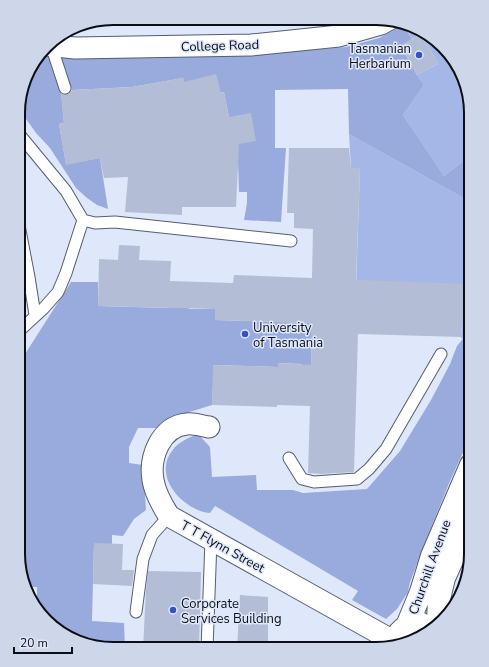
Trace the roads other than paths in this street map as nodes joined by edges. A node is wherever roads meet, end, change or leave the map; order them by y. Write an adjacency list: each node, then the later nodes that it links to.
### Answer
1 (377, 25): 2 (street, College Road)
2 (56, 46)
3 (51, 51): 4 (lane)
4 (65, 88)
5 (25, 141): 6 (lane)
6 (83, 220): 7 (lane); 9 (lane)
7 (291, 240)
8 (25, 256): 9 (lane)
9 (35, 315): 10 (lane)
10 (25, 325)
11 (441, 354): 13 (lane)
12 (209, 427): 15 (street, T T Flynn Street)
13 (289, 458)
14 (464, 481): 21 (street, Churchill Avenue)
15 (169, 516): 17 (street, T T Flynn Street); 18 (lane)
16 (464, 534): 19 (street, Churchill Avenue)
17 (211, 540): 21 (street, T T Flynn Street); 22 (lane)
18 (136, 612)
19 (438, 616)
20 (427, 625): 21 (street)
21 (399, 638)
22 (207, 642)

